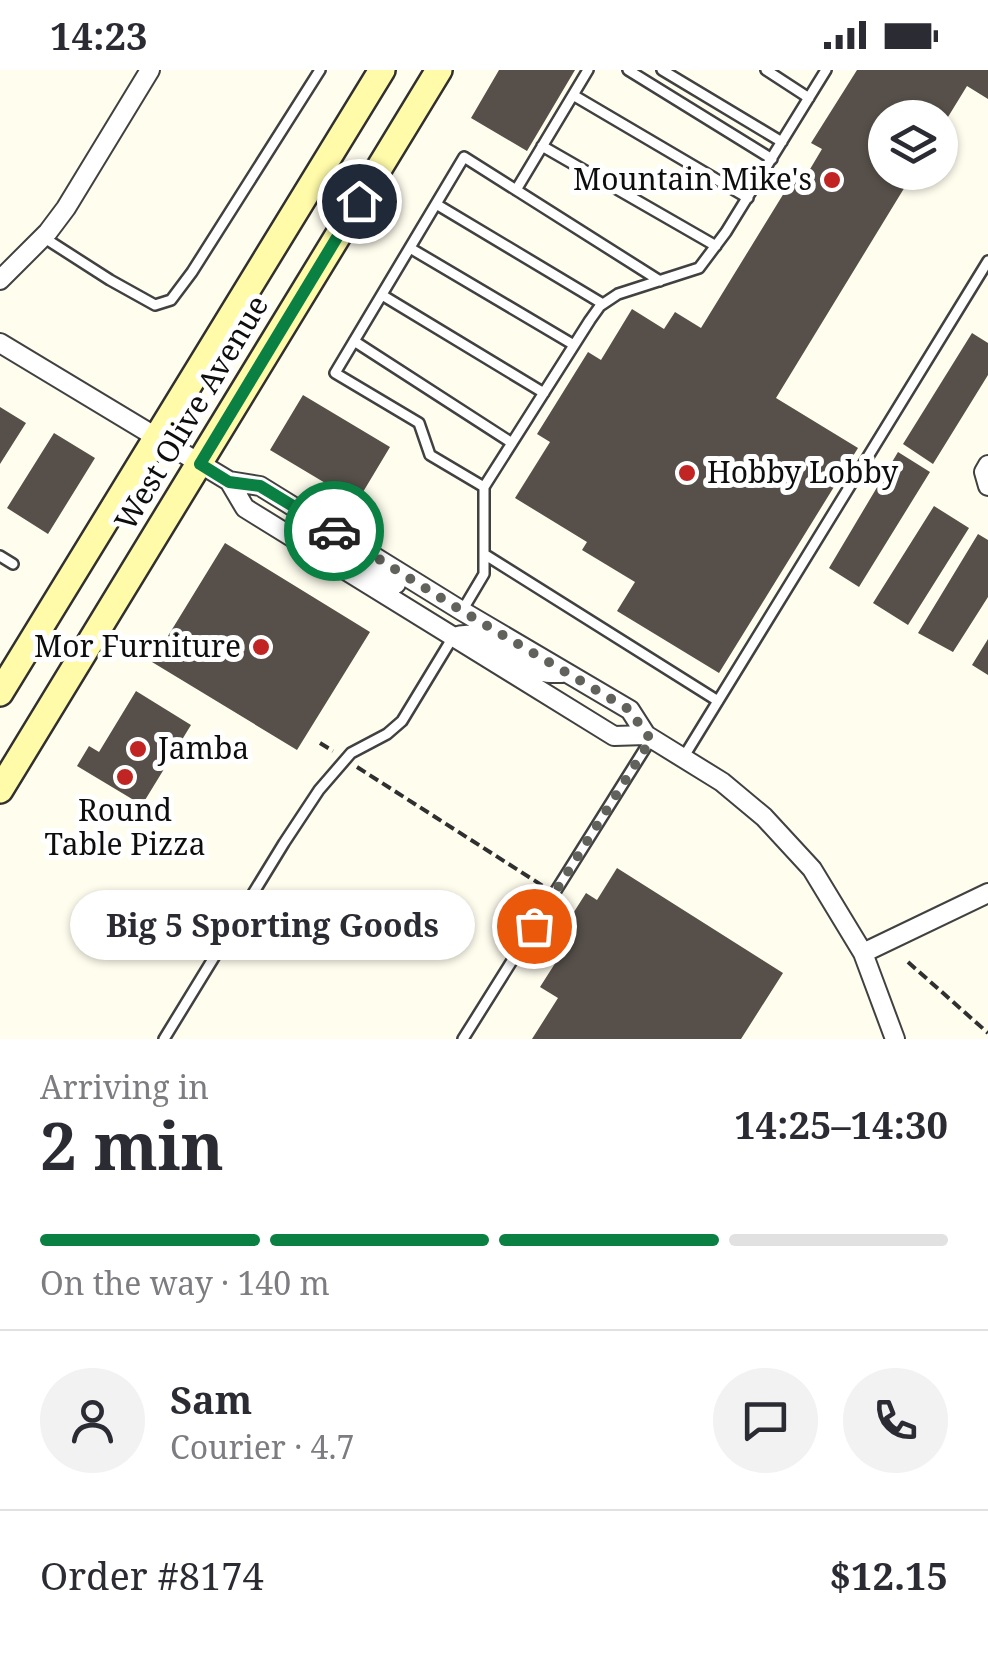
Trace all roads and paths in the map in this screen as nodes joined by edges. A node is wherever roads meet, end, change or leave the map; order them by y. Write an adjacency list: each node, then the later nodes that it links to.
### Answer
1 (150, 70): 18 (street)
2 (320, 70): 18 (lane)
3 (382, 70): 30 (main road, West Olive Avenue)
4 (439, 70): 32 (main road, West Olive Avenue)
5 (588, 70): 10 (lane)
6 (628, 70): 14 (lane)
7 (662, 70): 12 (lane)
8 (766, 70): 11 (lane)
9 (826, 70): 11 (lane)
10 (573, 95): 13 (lane); 16 (lane)
11 (809, 98): 12 (lane)
12 (782, 142): 14 (lane)
13 (542, 146): 15 (lane); 19 (lane)
14 (772, 158): 16 (lane)
15 (516, 190): 17 (lane); 23 (lane)
16 (748, 198): 19 (lane)
17 (436, 204): 20 (lane); 25 (lane)
18 (43, 237): 22 (street)
19 (716, 246): 23 (lane)
20 (410, 248): 24 (lane); 28 (lane)
21 (988, 261): 45 (lane)
22 (0, 280)
23 (660, 281): 25 (lane)
24 (382, 294): 26 (lane); 29 (lane)
25 (603, 304): 28 (lane)
26 (354, 341): 31 (lane); 36 (lane)
27 (0, 343): 30 (street)
28 (574, 345): 29 (lane)
29 (544, 393): 31 (lane)
30 (156, 438): 32 (street); 44 (main road, West Olive Avenue)
31 (512, 442): 36 (lane)
32 (200, 464): 34 (street); 50 (main road, West Olive Avenue)
33 (988, 466): 35 (street)
34 (229, 482): 40 (street); 41 (street)
35 (988, 486)
36 (484, 487): 37 (lane)
37 (484, 554): 41 (lane); 45 (lane)
38 (0, 556): 39 (lane)
39 (12, 564)
40 (341, 568): 41 (street); 42 (street)
41 (462, 611): 43 (street)
42 (453, 637): 43 (street); 46 (street); 49 (lane)
43 (568, 674): 46 (street)
44 (0, 693)
45 (718, 701): 48 (lane)
46 (649, 737): 48 (street); 51 (lane)
47 (320, 743): 49 (path)
48 (683, 758): 53 (street)
49 (344, 759): 51 (path); 56 (lane)
50 (0, 790)
51 (555, 892): 57 (lane)
52 (988, 893): 53 (street)
53 (863, 953): 58 (street)
54 (908, 962): 55 (path)
55 (988, 1033)
56 (164, 1039)
57 (463, 1039)
58 (895, 1039)

